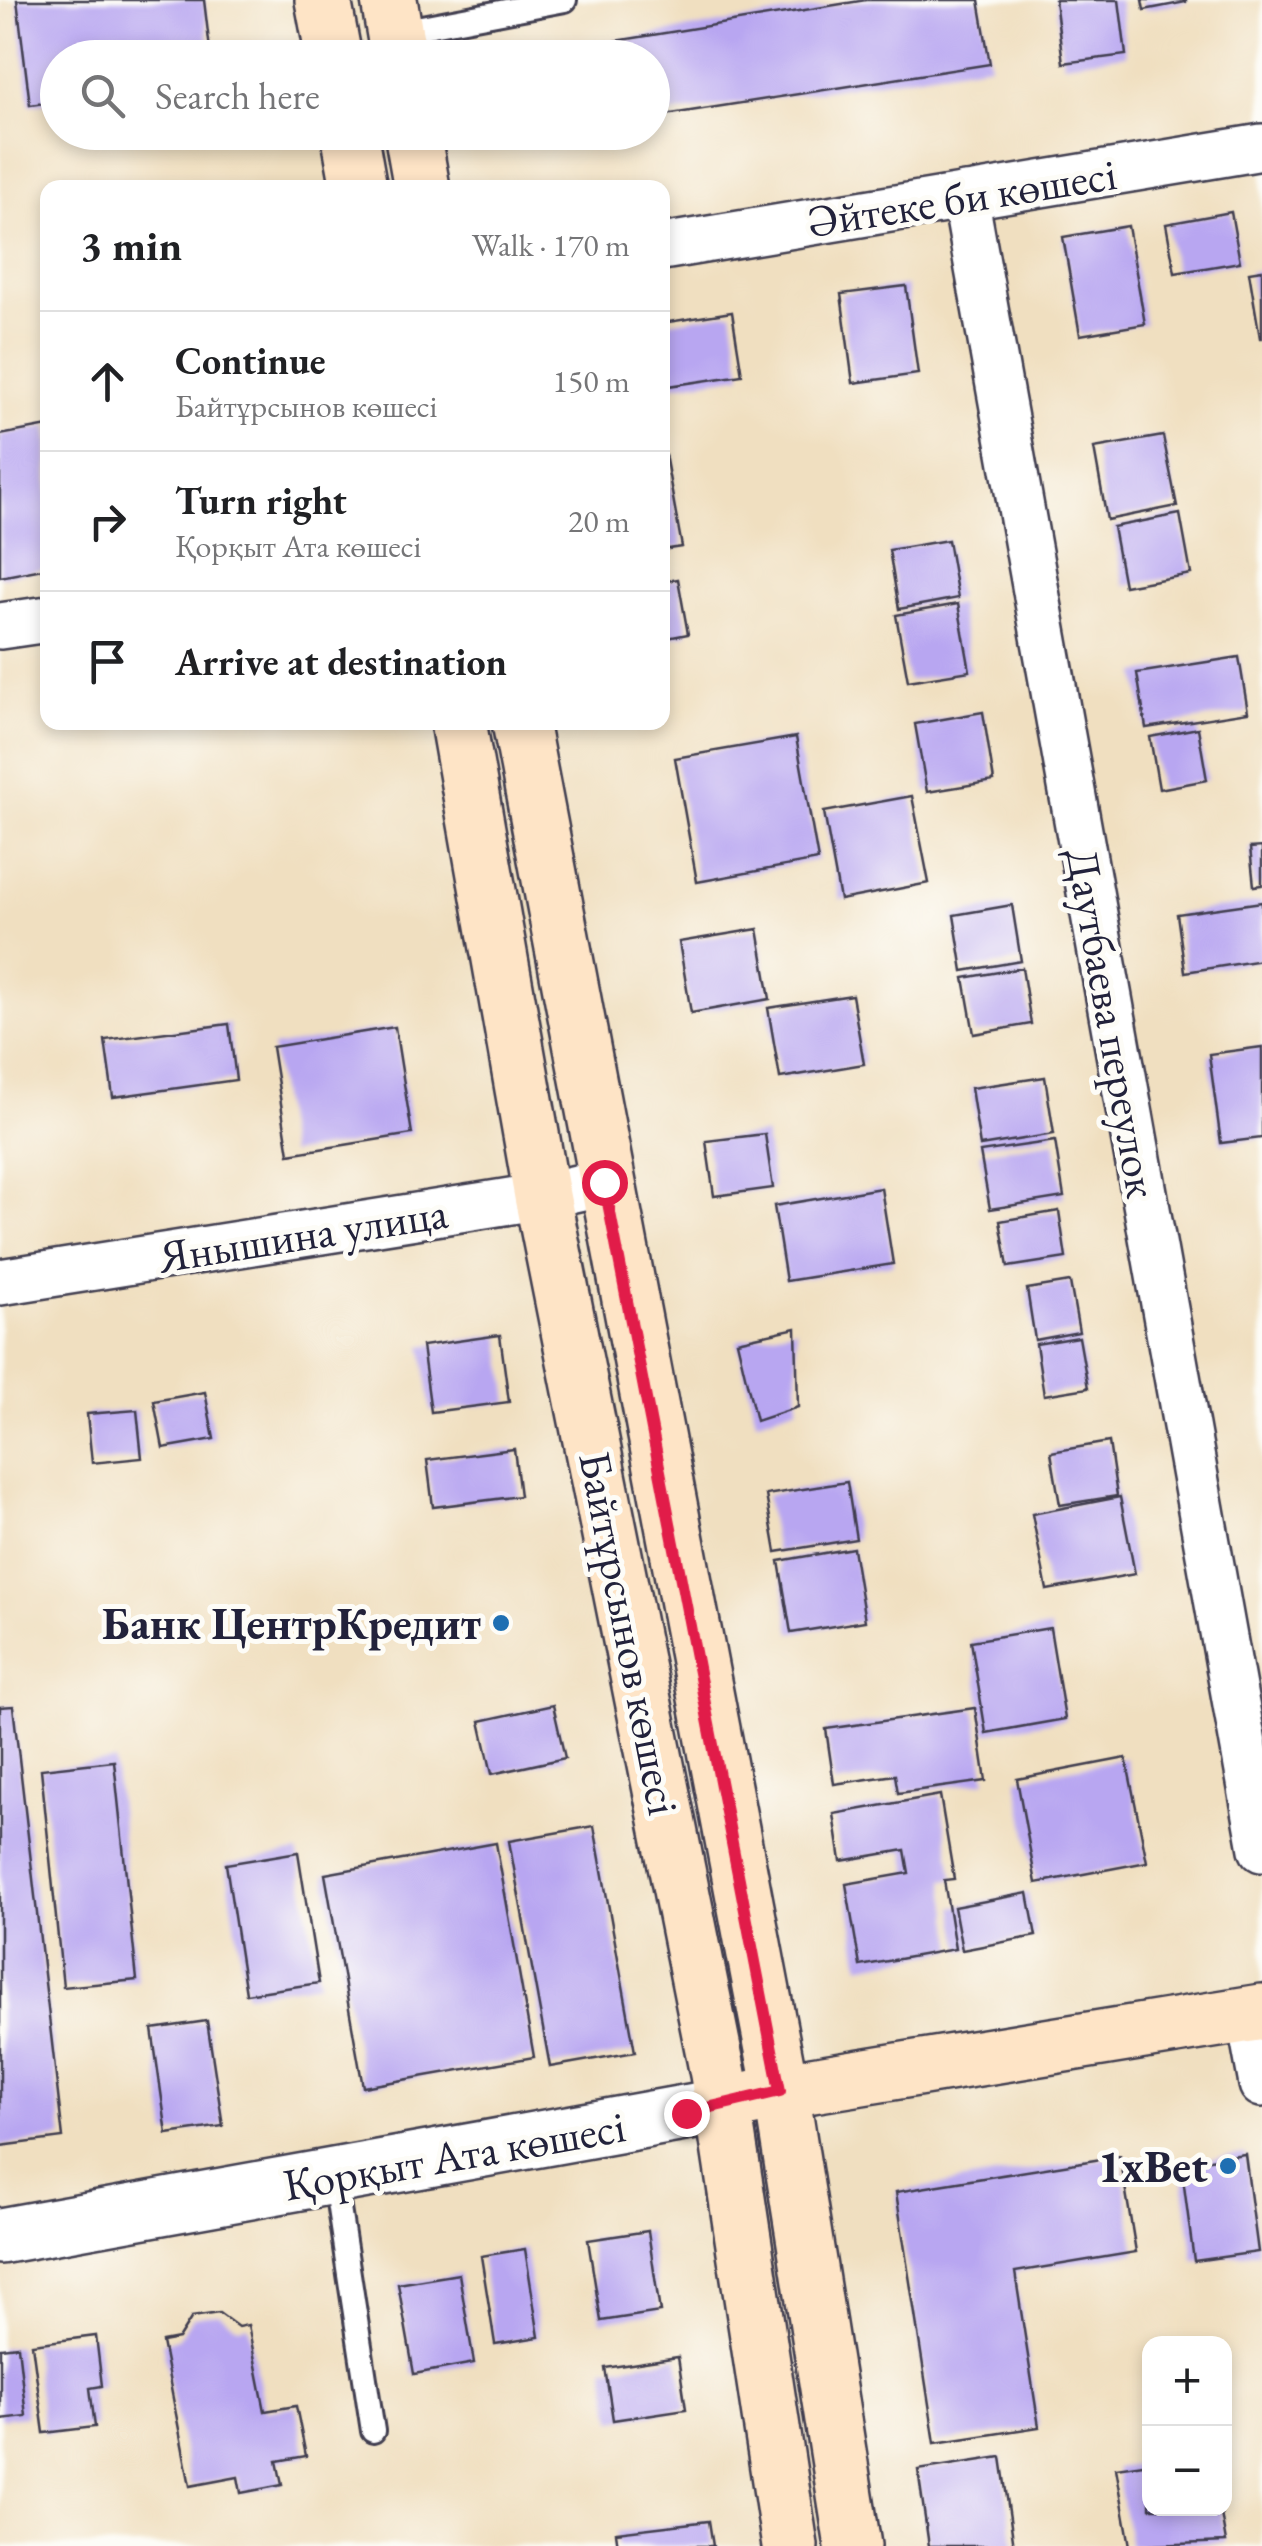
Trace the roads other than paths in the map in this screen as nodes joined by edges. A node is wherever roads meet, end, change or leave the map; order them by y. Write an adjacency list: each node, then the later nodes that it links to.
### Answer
1 (323, 0): 4 (main road)
2 (566, 0): 3 (lane)
3 (394, 30)
4 (331, 40)
5 (1262, 147): 10 (street, Әйтеке би көшесі)
6 (352, 150): 8 (main road)
7 (415, 150): 9 (main road)
8 (357, 180)
9 (421, 180)
10 (964, 196): 11 (street, Әйтеке би көшесі); 19 (street, Даутбаева переулок)
11 (670, 246)
12 (40, 620): 13 (street)
13 (0, 626)
14 (459, 730): 17 (main road, Байтұрсынов көшесі)
15 (521, 730): 16 (main road, Байтұрсынов көшесі)
16 (604, 1182): 17 (street, Янышина улица); 22 (main road, Байтұрсынов көшесі)
17 (542, 1196): 18 (street, Янышина улица); 23 (main road, Байтұрсынов көшесі)
18 (0, 1282)
19 (1262, 1849)
20 (1255, 2013): 21 (street); 22 (main road, Қорқыт Ата көшесі)
21 (1262, 2084)
22 (780, 2091): 23 (main road, Қорқыт Ата көшесі); 28 (main road, Байтұрсынов көшесі)
23 (723, 2106): 24 (street, Қорқыт Ата көшесі); 27 (main road, Байтұрсынов көшесі)
24 (334, 2176): 25 (street, Қорқыт Ата көшесі); 26 (lane)
25 (0, 2236)
26 (374, 2431)
27 (790, 2546)
28 (854, 2546)

